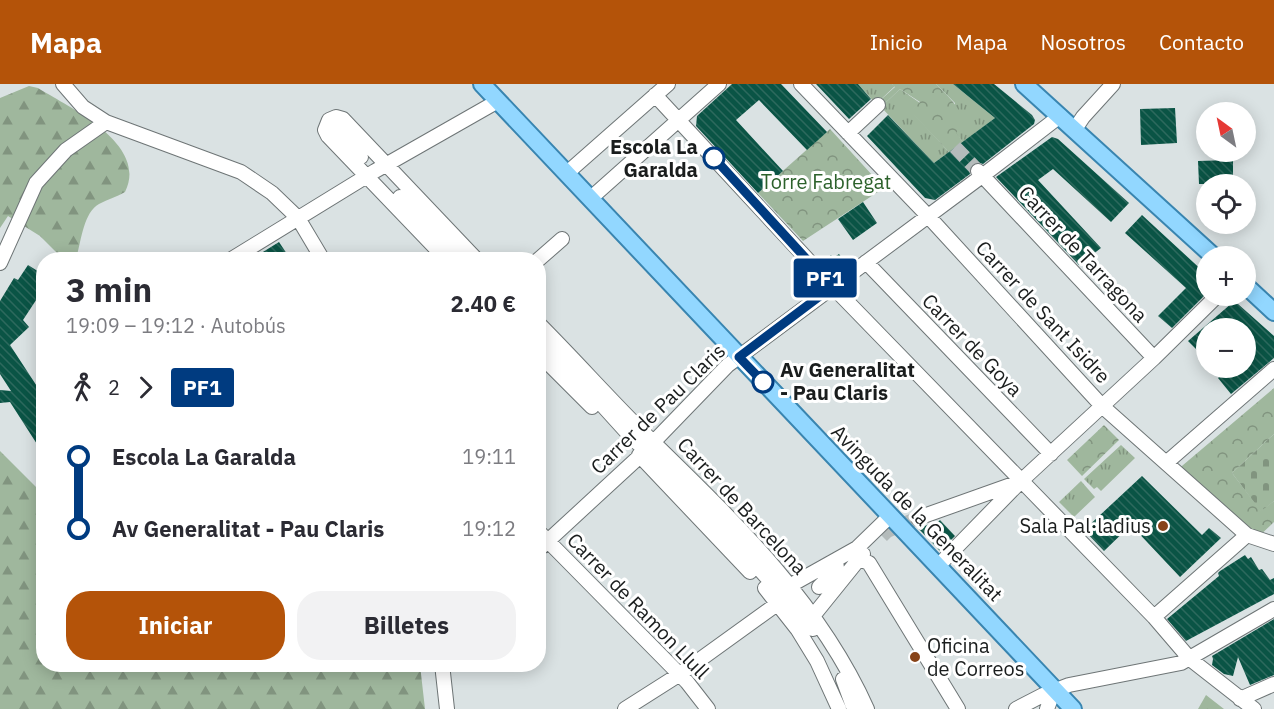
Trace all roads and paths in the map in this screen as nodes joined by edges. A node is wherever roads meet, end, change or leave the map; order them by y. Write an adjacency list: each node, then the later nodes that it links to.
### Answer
1 (63, 84): 13 (street)
2 (482, 84): 9 (main road, Avinguda de la Generalitat)
3 (668, 84): 8 (street)
4 (719, 84): 12 (street)
5 (801, 84): 16 (street, Carrer de Sant Isidre)
6 (1024, 84): 11 (main road)
7 (1113, 84): 15 (street)
8 (655, 95): 12 (street); 18 (street)
9 (498, 101): 17 (street); 18 (main road, Avinguda de la Generalitat)
10 (878, 105): 16 (street)
11 (1060, 116): 15 (main road); 19 (street, Carrer de Pau Claris)
12 (678, 120): 20 (street); 35 (street)
13 (106, 122): 22 (street); 33 (street)
14 (332, 126): 17 (street)
15 (1075, 129): 25 (main road)
16 (848, 133): 21 (street, Carrer de Sant Isidre)
17 (377, 171): 22 (street); 24 (street); 30 (street); 31 (street)
18 (567, 173): 20 (main road, Avinguda de la Generalitat)
19 (980, 173): 21 (street, Carrer de Pau Claris); 43 (street, Carrer de Tarragona)
20 (591, 198): 41 (main road, Avinguda de la Generalitat)
21 (928, 216): 34 (street, Carrer de Pau Claris); 46 (street, Carrer de Sant Isidre)
22 (298, 218): 26 (street); 27 (street)
23 (562, 238): 32 (street)
24 (426, 239): 28 (street); 29 (street)
25 (1202, 246)
26 (243, 252)
27 (318, 252)
28 (432, 252)
29 (439, 252)
30 (456, 252)
31 (468, 252)
32 (546, 253)
33 (0, 262)
34 (866, 262): 35 (street, Carrer de Pau Claris); 48 (street, Carrer de Goya)
35 (832, 287): 41 (street, Carrer de Pau Claris); 50 (street)
36 (1256, 295): 38 (main road)
37 (1207, 306): 43 (street)
38 (1274, 312)
39 (546, 332): 47 (street, Carrer de Barcelona)
40 (546, 345): 45 (street)
41 (739, 357): 47 (street, Carrer de Pau Claris); 53 (main road, Avinguda de la Generalitat)
42 (546, 358): 45 (street)
43 (1154, 358): 46 (street)
44 (1274, 369): 49 (street)
45 (571, 375): 47 (street)
46 (1102, 406): 48 (street); 49 (street, Carrer de Sant Isidre)
47 (646, 449): 57 (street, Carrer de Pau Claris); 63 (street, Carrer de Barcelona); 64 (street); 65 (street)
48 (1051, 454): 50 (street)
49 (1166, 463): 55 (street, Carrer de Sant Isidre)
50 (1021, 481): 51 (street); 52 (street); 68 (street)
51 (983, 495): 52 (street); 54 (street)
52 (992, 512): 62 (street)
53 (890, 516): 61 (street); 62 (main road, Avinguda de la Generalitat)
54 (918, 518)
55 (1247, 535): 58 (street, Carrer de Sant Isidre); 68 (street)
56 (882, 536): 60 (street)
57 (546, 537)
58 (1274, 544)
59 (546, 545): 71 (street, Carrer de Ramon Llull)
60 (859, 559): 67 (street); 81 (street)
61 (836, 560): 63 (street); 64 (street)
62 (938, 566): 73 (main road, Avinguda de la Generalitat)
63 (791, 585): 64 (street, Carrer de Barcelona)
64 (807, 599): 67 (street, Carrer de Barcelona); 79 (street)
65 (777, 604): 71 (street); 78 (street)
66 (1274, 609): 69 (street)
67 (813, 616): 80 (street, Carrer de Barcelona)
68 (1154, 617): 69 (street)
69 (1190, 659): 73 (street); 74 (street)
70 (443, 672): 75 (street)
71 (680, 674): 76 (street); 77 (street, Carrer de Ramon Llull)
72 (1274, 684): 74 (street)
73 (1054, 690): 82 (street); 83 (street); 84 (main road, Avinguda de la Generalitat)
74 (1240, 699): 85 (street)
75 (447, 709)
76 (625, 709)
77 (708, 709)
78 (839, 709)
79 (854, 709)
80 (867, 709)
81 (958, 709)
82 (1016, 709)
83 (1047, 709)
84 (1073, 709)
85 (1254, 709)

